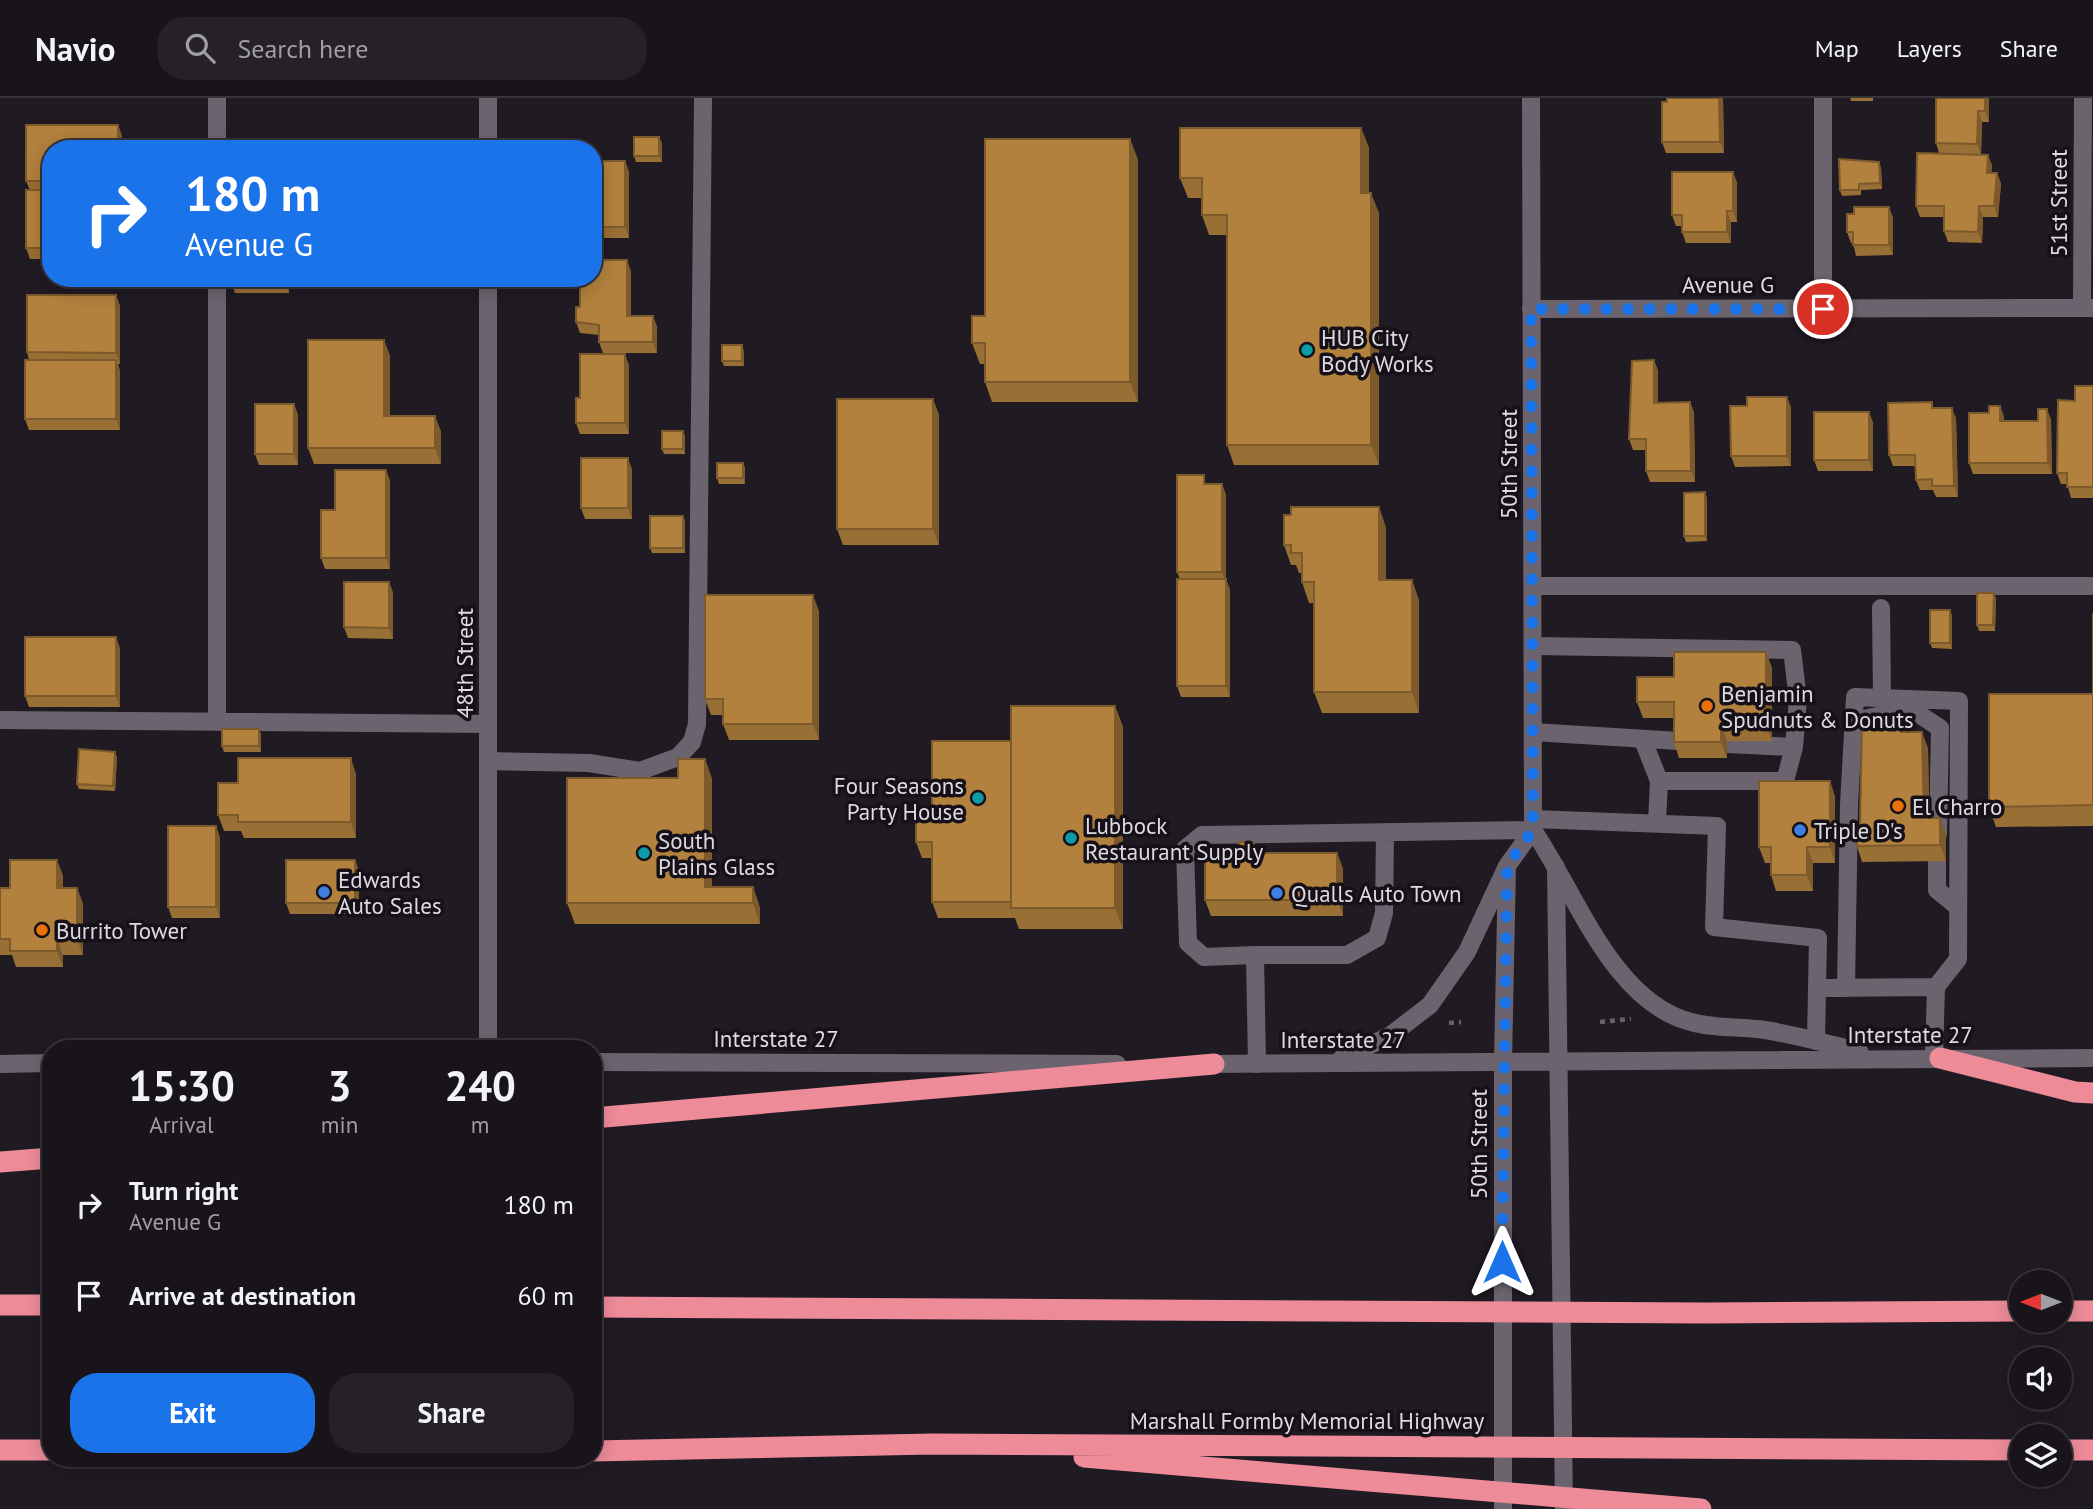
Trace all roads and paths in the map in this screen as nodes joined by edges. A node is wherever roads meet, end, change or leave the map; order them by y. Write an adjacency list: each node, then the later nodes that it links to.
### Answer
1 (217, 98): 7 (main road)
2 (488, 98): 8 (main road)
3 (703, 98): 27 (main road)
4 (1531, 98): 12 (main road, 50th Street)
5 (1823, 98): 13 (main road)
6 (2082, 98): 11 (main road, 51st Street)
7 (217, 140)
8 (488, 140)
9 (217, 287): 20 (main road)
10 (488, 287): 21 (main road, 48th Street)
11 (2088, 308): 13 (main road, Avenue G)
12 (1531, 309): 13 (main road, Avenue G); 14 (main road, 50th Street)
13 (1823, 309)
14 (1533, 586): 15 (main road); 17 (main road, 50th Street)
15 (2093, 586)
16 (1881, 608): 18 (main road)
17 (1534, 646): 22 (main road, 50th Street); 26 (main road)
18 (1882, 698): 29 (main road); 37 (main road)
19 (0, 720): 20 (main road)
20 (217, 722): 21 (main road)
21 (488, 724): 27 (main road, 48th Street)
22 (1533, 732): 23 (main road); 31 (main road, 50th Street)
23 (1643, 740): 24 (main road); 28 (main road)
24 (1679, 741)
25 (1727, 744): 26 (main road)
26 (1794, 747): 28 (main road)
27 (488, 761): 46 (main road, 48th Street)
28 (1659, 781): 30 (main road)
29 (1849, 805): 33 (main road); 41 (main road)
30 (1657, 823): 31 (main road); 40 (main road)
31 (1533, 825): 32 (main road); 35 (main road); 36 (main road)
32 (1385, 832): 38 (main road); 38 (main road)
33 (1938, 834)
34 (1937, 860): 37 (main road)
35 (1556, 863): 47 (main road); 51 (main road)
36 (1507, 866): 53 (main road, 50th Street); 56 (main road)
37 (1958, 907): 39 (main road)
38 (1255, 955): 58 (main road)
39 (1936, 987): 41 (main road); 49 (main road)
40 (1817, 988): 41 (main road); 47 (main road)
41 (1846, 988)
42 (1637, 1018): 44 (path)
43 (1461, 1022): 45 (path)
44 (1600, 1022)
45 (1448, 1024)
46 (488, 1040)
47 (1816, 1041): 48 (main road)
48 (1889, 1058): 49 (main road, Interstate 27); 51 (main road, Interstate 27)
49 (1937, 1058): 50 (main road, Interstate 27); 59 (highway)
50 (2093, 1058)
51 (1560, 1061): 53 (main road, Interstate 27); 77 (main road)
52 (602, 1062): 57 (main road, Interstate 27)
53 (1503, 1062): 56 (main road, Interstate 27); 76 (main road, 50th Street)
54 (0, 1063): 55 (main road)
55 (42, 1063)
56 (1332, 1063): 58 (main road, Interstate 27)
57 (1214, 1064): 58 (main road, Interstate 27); 60 (highway)
58 (1257, 1064)
59 (2093, 1093)
60 (602, 1117)
61 (42, 1159): 62 (highway)
62 (0, 1162)
63 (0, 1305): 64 (highway)
64 (42, 1305)
65 (602, 1307): 66 (highway)
66 (2009, 1311)
67 (2072, 1311): 68 (highway)
68 (2093, 1311)
69 (932, 1444): 72 (highway, Marshall Formby Memorial Highway); 75 (highway, Marshall Formby Memorial Highway); 78 (highway)
70 (0, 1450): 71 (highway)
71 (42, 1450)
72 (2009, 1450)
73 (2072, 1450): 74 (highway)
74 (2093, 1450)
75 (602, 1451)
76 (1503, 1509)
77 (1564, 1509)
78 (1701, 1509)

